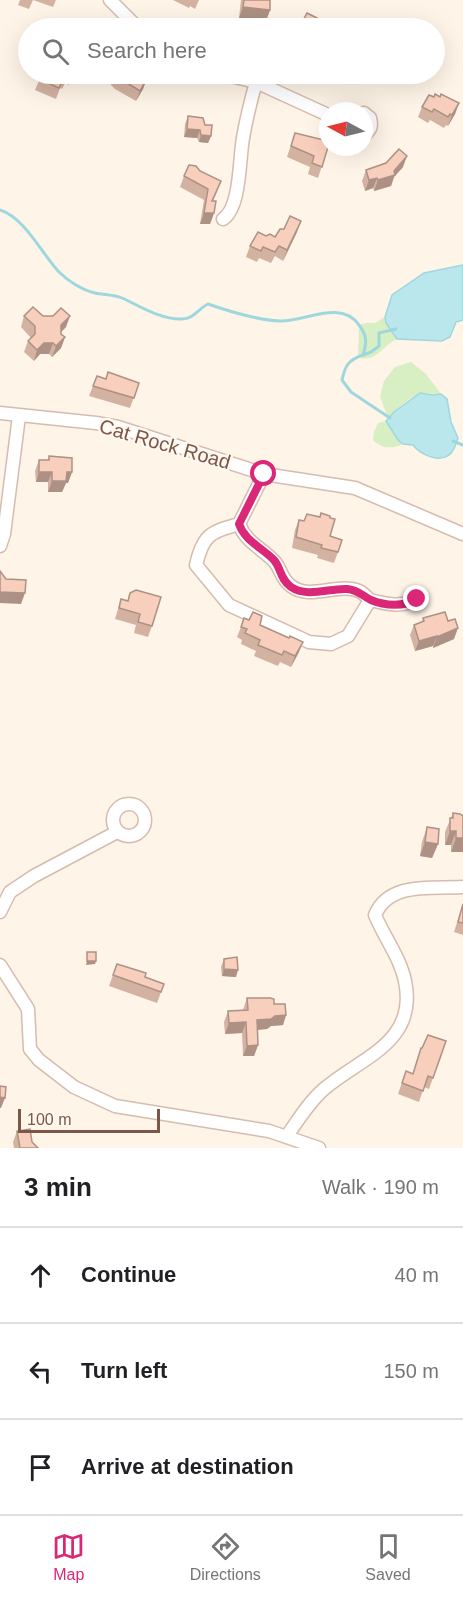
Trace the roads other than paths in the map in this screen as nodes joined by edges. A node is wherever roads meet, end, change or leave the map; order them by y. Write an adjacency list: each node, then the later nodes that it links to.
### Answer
1 (110, 0): 2 (street)
2 (128, 18)
3 (256, 84): 6 (street)
4 (260, 84): 5 (street)
5 (319, 111)
6 (223, 219)
7 (0, 413): 8 (street, Cat Rock Road)
8 (19, 416): 9 (street, Cat Rock Road); 12 (street)
9 (264, 474): 10 (street); 11 (street, Cat Rock Road)
10 (239, 524): 14 (street); 14 (street)
11 (463, 534)
12 (0, 546)
13 (417, 599): 14 (street)
14 (370, 600)
15 (117, 832): 17 (street)
16 (463, 887): 19 (street)
17 (0, 912)
18 (0, 965): 19 (street)
19 (287, 1136): 20 (street)
20 (319, 1148)

